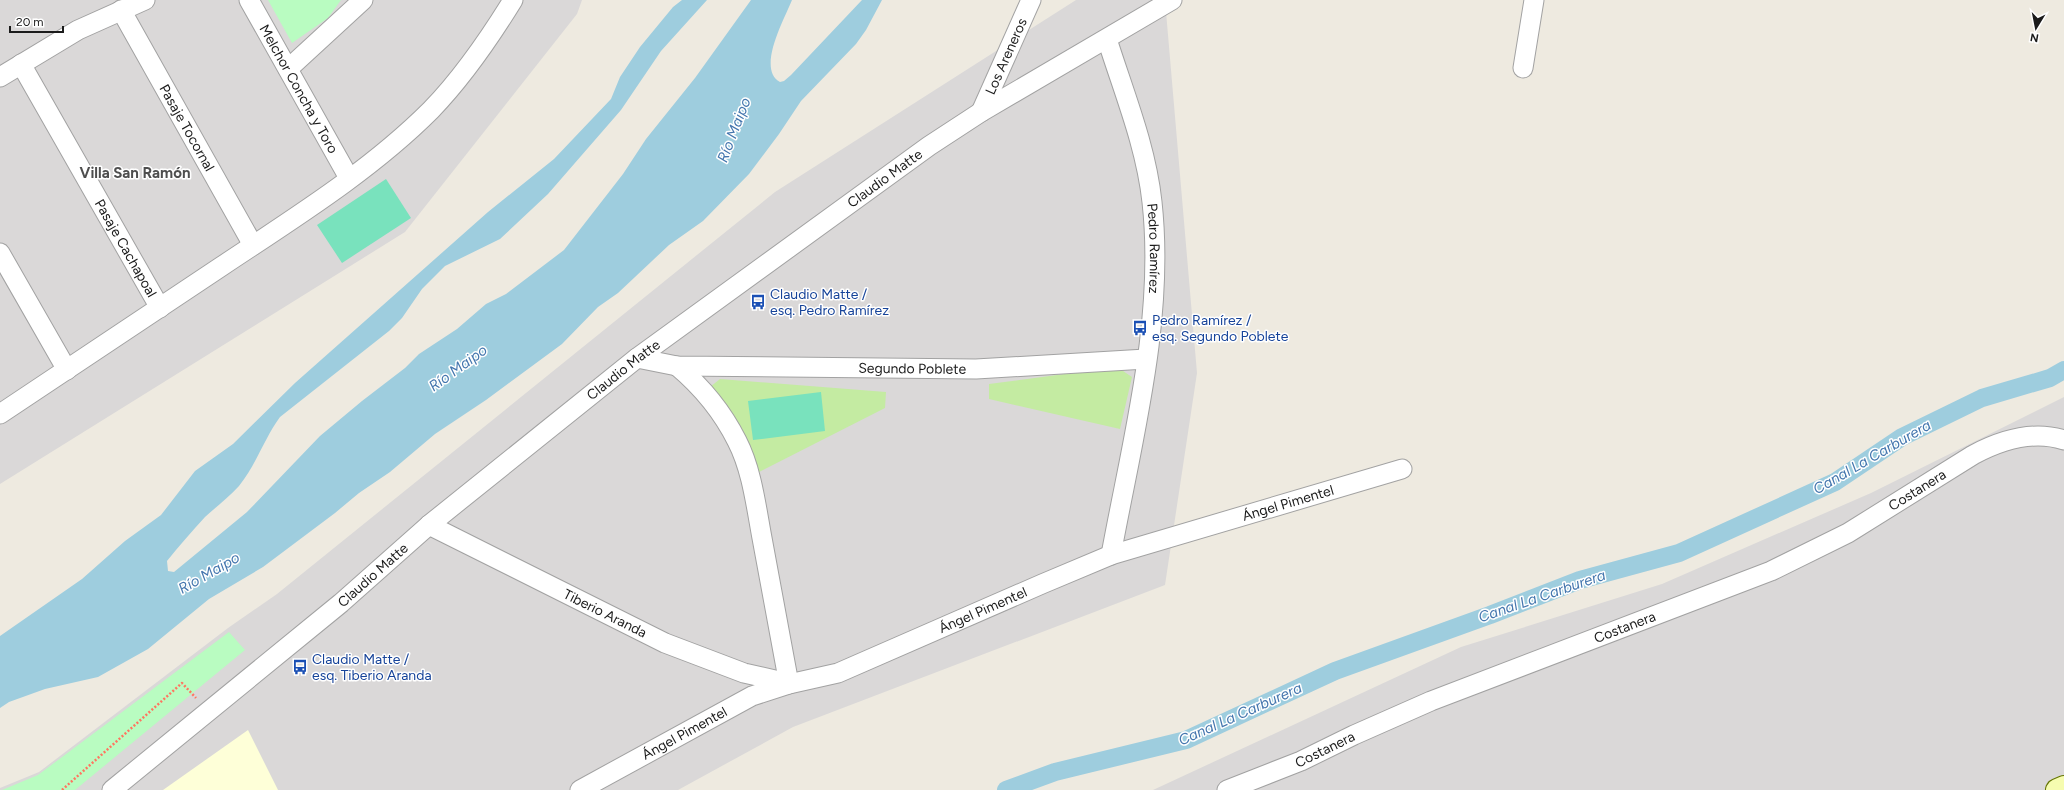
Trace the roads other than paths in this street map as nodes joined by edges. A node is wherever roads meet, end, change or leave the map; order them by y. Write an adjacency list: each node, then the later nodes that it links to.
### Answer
1 (145, 0): 8 (street)
2 (249, 0): 12 (street, Melchor Concha y Toro)
3 (363, 0): 12 (street)
4 (513, 0): 15 (street)
5 (1031, 0): 14 (street, Los Areneros)
6 (1172, 0): 9 (street, Claudio Matte)
7 (1534, 0): 11 (street)
8 (121, 10): 10 (street); 16 (street, Pasaje Tocornal)
9 (1108, 39): 14 (street, Claudio Matte); 20 (street, Pedro Ramírez)
10 (21, 64): 13 (street); 18 (street, Pasaje Cachapoal)
11 (1523, 68)
12 (288, 69): 15 (street, Melchor Concha y Toro)
13 (0, 77)
14 (981, 112): 19 (street, Claudio Matte)
15 (350, 178): 16 (street)
16 (253, 245): 18 (street)
17 (0, 254): 22 (street)
18 (160, 308): 22 (street)
19 (637, 358): 21 (street, Segundo Poblete); 26 (street, Claudio Matte)
20 (1146, 359): 21 (street, Segundo Poblete); 27 (street, Pedro Ramírez)
21 (677, 366): 28 (street)
22 (67, 370): 23 (street)
23 (0, 414)
24 (2064, 440): 32 (street, Costanera)
25 (1402, 469): 27 (street, Ángel Pimentel)
26 (429, 525): 28 (street, Tiberio Aranda); 30 (street, Claudio Matte)
27 (1110, 556): 28 (street, Ángel Pimentel)
28 (789, 684): 31 (street, Ángel Pimentel)
29 (2064, 787): 33 (street)
30 (112, 790)
31 (580, 790)
32 (1227, 790)
33 (2056, 790)

